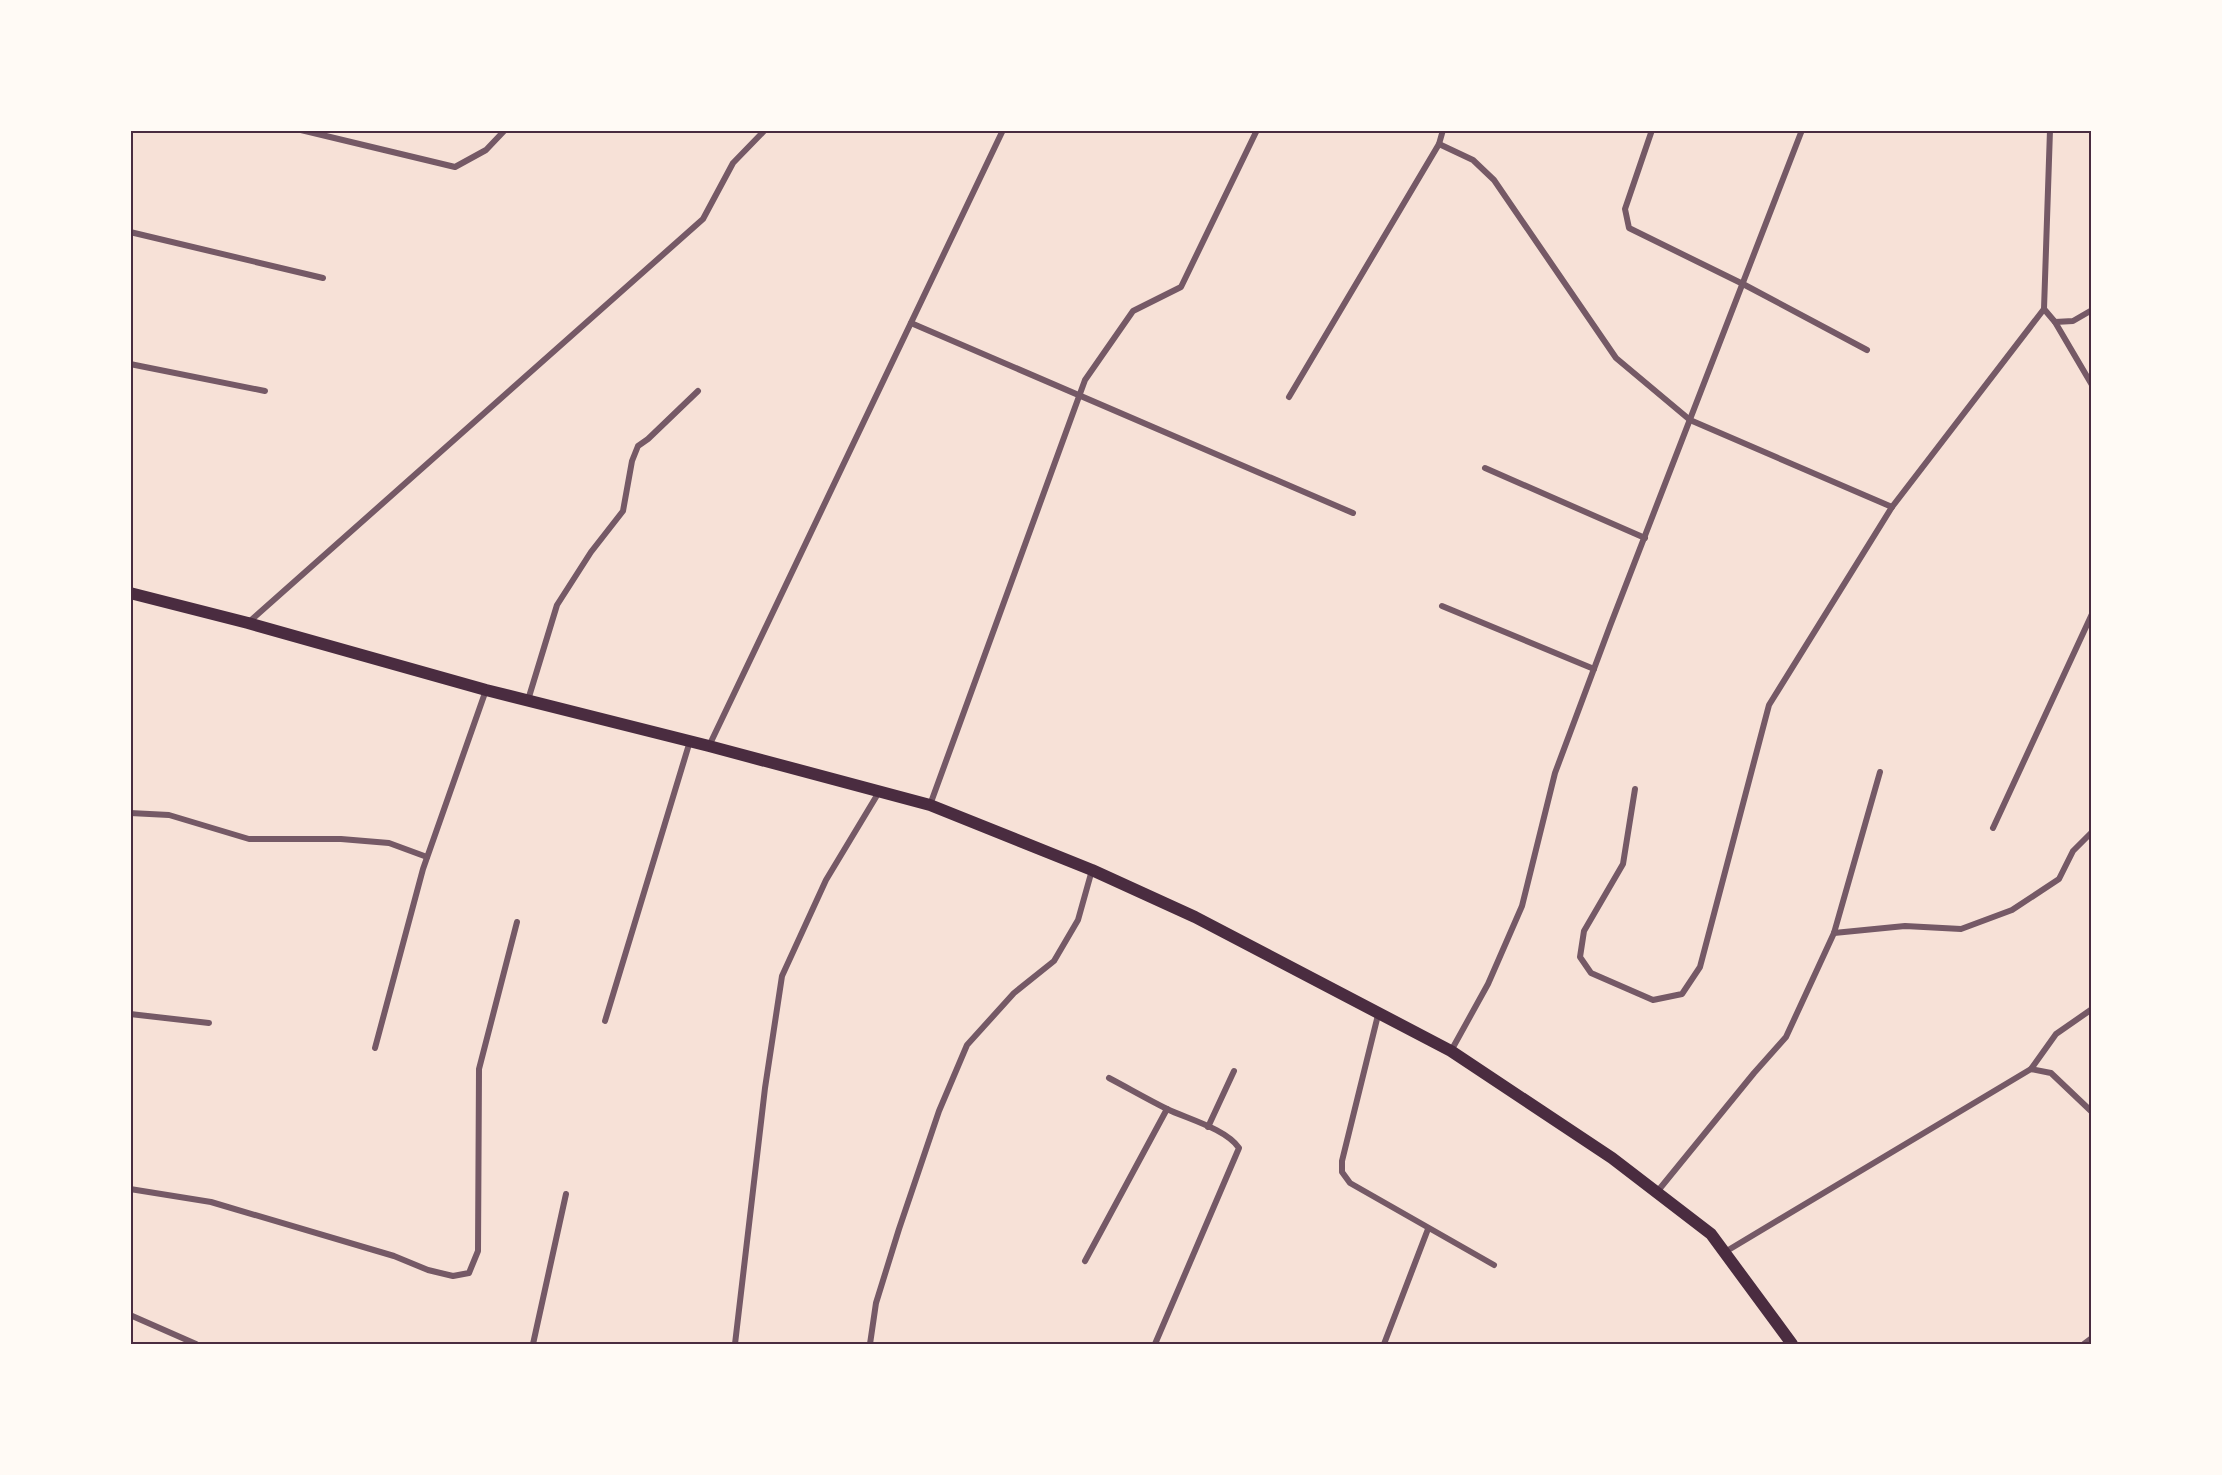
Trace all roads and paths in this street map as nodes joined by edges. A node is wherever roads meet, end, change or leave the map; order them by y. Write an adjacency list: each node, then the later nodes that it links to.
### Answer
1 (301, 130): 2 (street)
2 (506, 130)
3 (765, 130): 33 (street)
4 (1003, 130): 17 (street)
5 (1257, 130): 23 (street)
6 (1443, 130): 10 (street)
7 (1652, 130): 13 (street)
8 (1802, 130): 13 (street)
9 (2050, 130): 14 (street)
10 (1439, 144): 24 (street); 25 (street)
11 (130, 232): 12 (street)
12 (323, 278)
13 (1743, 284): 18 (street); 25 (street)
14 (2044, 309): 16 (street); 27 (street)
15 (2091, 310): 16 (street)
16 (2055, 322): 20 (street)
17 (911, 323): 23 (street); 38 (street)
18 (1867, 350)
19 (130, 364): 21 (street)
20 (2091, 384)
21 (265, 391)
22 (698, 391): 36 (street)
23 (1079, 396): 28 (street); 42 (street)
24 (1289, 397)
25 (1690, 420): 27 (street); 29 (street)
26 (1485, 468): 29 (street)
27 (1892, 507): 40 (street)
28 (1353, 513)
29 (1645, 538): 34 (street)
30 (130, 593): 33 (main road)
31 (1442, 606): 34 (street)
32 (2091, 614): 44 (street)
33 (248, 623): 35 (main road)
34 (1594, 669): 56 (street)
35 (486, 690): 36 (main road); 46 (street)
36 (528, 700): 37 (main road)
37 (690, 741): 38 (main road); 53 (street)
38 (709, 746): 41 (main road)
39 (1880, 772): 49 (street)
40 (1635, 789)
41 (879, 791): 42 (main road); 74 (street)
42 (930, 805): 47 (main road)
43 (130, 813): 46 (street)
44 (1993, 828)
45 (2091, 832): 49 (street)
46 (427, 857): 55 (street)
47 (1092, 870): 52 (main road); 75 (street)
48 (518, 922): 63 (street)
49 (1834, 933): 64 (street)
50 (2091, 1009): 57 (street)
51 (130, 1014): 54 (street)
52 (1378, 1015): 56 (main road); 66 (street)
53 (605, 1021)
54 (209, 1023)
55 (375, 1048)
56 (1451, 1051): 64 (main road)
57 (2031, 1068): 61 (street); 67 (street)
58 (1234, 1071): 62 (street)
59 (1109, 1078): 60 (street)
60 (1167, 1109): 62 (street); 68 (street)
61 (2091, 1112)
62 (1208, 1127): 76 (street)
63 (130, 1189)
64 (1656, 1192): 67 (main road)
65 (566, 1194): 73 (street)
66 (1428, 1229): 69 (street); 77 (street)
67 (1725, 1253): 78 (main road)
68 (1085, 1261)
69 (1494, 1265)
70 (130, 1315): 72 (street)
71 (2091, 1338): 79 (street)
72 (196, 1344)
73 (533, 1344)
74 (735, 1344)
75 (870, 1344)
76 (1155, 1344)
77 (1384, 1344)
78 (1792, 1344)
79 (2084, 1344)

